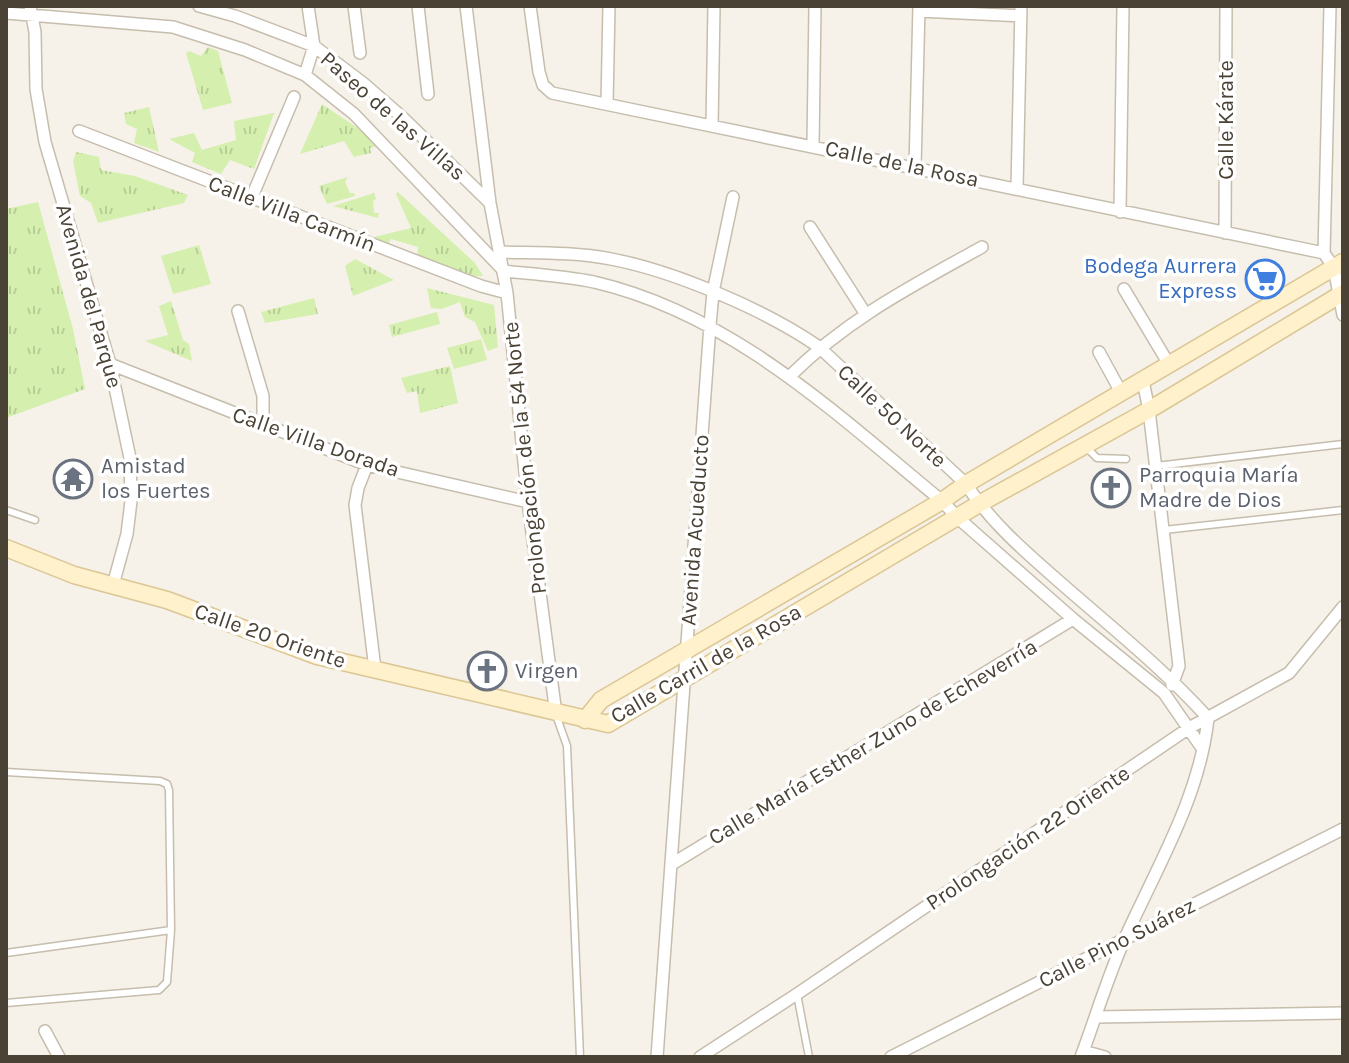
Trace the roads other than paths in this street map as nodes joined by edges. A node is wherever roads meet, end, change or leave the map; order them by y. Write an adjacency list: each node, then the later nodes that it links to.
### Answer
1 (199, 6): 17 (street, Paseo de las Villas)
2 (308, 6): 17 (street)
3 (354, 6): 18 (street)
4 (418, 6): 20 (street)
5 (466, 6): 30 (street, Prolongación de la 54 Norte)
6 (530, 6): 22 (street, Calle de la Rosa)
7 (609, 6): 22 (street)
8 (714, 6): 23 (street)
9 (815, 6): 25 (street)
10 (1123, 6): 31 (street)
11 (1226, 6): 33 (street, Calle Kárate)
12 (1330, 6): 36 (street)
13 (919, 8): 15 (street); 26 (street)
14 (30, 11): 16 (street, Paseo de las Villas); 19 (street, Paseo de las Villas); 49 (street, Avenida del Parque)
15 (1021, 11): 27 (street)
16 (6, 13)
17 (314, 46): 19 (street); 30 (street, Paseo de las Villas)
18 (360, 53)
19 (305, 75): 38 (street, Paseo de las Villas)
20 (428, 94)
21 (294, 97): 29 (street)
22 (607, 104): 23 (street, Calle de la Rosa)
23 (712, 126): 25 (street, Calle de la Rosa)
24 (79, 131): 29 (street, Calle Villa Carmín)
25 (813, 145): 26 (street, Calle de la Rosa)
26 (915, 168): 27 (street, Calle de la Rosa)
27 (1017, 188): 31 (street, Calle de la Rosa)
28 (733, 197): 40 (street, Avenida Acueducto)
29 (251, 199): 41 (street, Calle Villa Carmín)
30 (490, 203): 35 (street, Prolongación de la 54 Norte)
31 (1120, 212): 33 (street, Calle de la Rosa)
32 (810, 227): 44 (street)
33 (1225, 233): 36 (street, Calle de la Rosa)
34 (982, 247): 44 (street)
35 (501, 252): 38 (street, Prolongación de la 54 Norte); 40 (street, Calle 50 Norte)
36 (1324, 253): 37 (street)
37 (1338, 265): 42 (street); 50 (main road, Calle Carril de la Rosa)
38 (503, 271): 41 (street, Prolongación de la 54 Norte); 46 (street, Calle 50 Norte)
39 (1124, 289): 50 (street)
40 (713, 292): 46 (street, Avenida Acueducto); 47 (street, Calle 50 Norte)
41 (507, 293): 63 (street, Prolongación de la 54 Norte)
42 (1342, 294): 45 (street); 54 (main road, Calle Carril de la Rosa)
43 (238, 311): 55 (street)
44 (865, 313): 47 (street)
45 (1343, 315)
46 (710, 325): 51 (street, Calle 50 Norte); 74 (street, Avenida Acueducto)
47 (819, 347): 51 (street); 61 (street, Calle 50 Norte)
48 (1099, 352): 53 (street)
49 (110, 364): 55 (street, Calle Villa Dorada); 71 (street, Avenida del Parque)
50 (1170, 366): 52 (main road, Calle Carril de la Rosa)
51 (790, 376): 62 (street, Calle 50 Norte)
52 (1143, 381): 53 (main road, Calle Carril de la Rosa); 54 (street)
53 (1122, 394): 61 (main road, Calle Carril de la Rosa)
54 (1149, 410): 57 (main road, Calle Carril de la Rosa); 60 (street)
55 (263, 425): 59 (street, Calle Villa Dorada)
56 (1343, 444): 60 (lane)
57 (1085, 446): 58 (lane); 64 (main road, Calle Carril de la Rosa)
58 (1126, 459)
59 (367, 465): 63 (street, Calle Villa Dorada); 75 (street)
60 (1156, 466): 69 (street)
61 (966, 484): 62 (main road, Calle Carril de la Rosa); 64 (street, Calle 50 Norte)
62 (942, 501): 67 (street, Calle 50 Norte); 74 (main road, Calle Carril de la Rosa)
63 (528, 502): 79 (street, Prolongación de la 54 Norte)
64 (979, 504): 67 (main road, Calle Carril de la Rosa); 77 (street, Calle 50 Norte)
65 (6, 510): 68 (lane)
66 (1343, 510): 69 (lane)
67 (958, 518): 73 (street, Calle 50 Norte); 76 (main road, Calle Carril de la Rosa)
68 (35, 520)
69 (1164, 530): 77 (street)
70 (6, 548): 71 (main road, Calle 20 Oriente)
71 (113, 585): 75 (main road, Calle 20 Oriente)
72 (1343, 607): 80 (street, Prolongación 22 Oriente)
73 (1073, 619): 78 (street, Calle 50 Norte); 86 (street, Calle María Esther Zuno de Echeverría)
74 (687, 651): 76 (street, Avenida Acueducto); 81 (main road, Calle Carril de la Rosa)
75 (375, 669): 79 (main road, Calle 20 Oriente)
76 (685, 679): 81 (main road, Calle Carril de la Rosa); 86 (street, Avenida Acueducto)
77 (1175, 681): 78 (street); 80 (street, Calle 50 Norte)
78 (1164, 693): 82 (street, Calle 50 Norte)
79 (556, 714): 81 (main road, Calle 20 Oriente); 97 (lane)
80 (1208, 718): 82 (street, Prolongación 22 Oriente); 83 (street)
81 (585, 720)
82 (1189, 728): 83 (street, Calle 50 Norte); 90 (street, Prolongación 22 Oriente)
83 (1202, 748): 88 (street)
84 (6, 772): 87 (lane)
85 (1343, 829): 88 (street, Calle Pino Suárez)
86 (672, 864): 98 (street, Avenida Acueducto)
87 (171, 930): 89 (lane); 91 (lane)
88 (1124, 939): 93 (street); 101 (street, Calle Pino Suárez)
89 (6, 953)
90 (797, 994): 99 (street, Prolongación 22 Oriente); 100 (lane)
91 (6, 1003)
92 (1343, 1013): 93 (street)
93 (1095, 1017): 95 (street)
94 (45, 1031): 96 (street)
95 (1082, 1054): 102 (street)
96 (59, 1057)
97 (580, 1057)
98 (657, 1057)
99 (700, 1057)
100 (809, 1057)
101 (891, 1057)
102 (1105, 1057)

